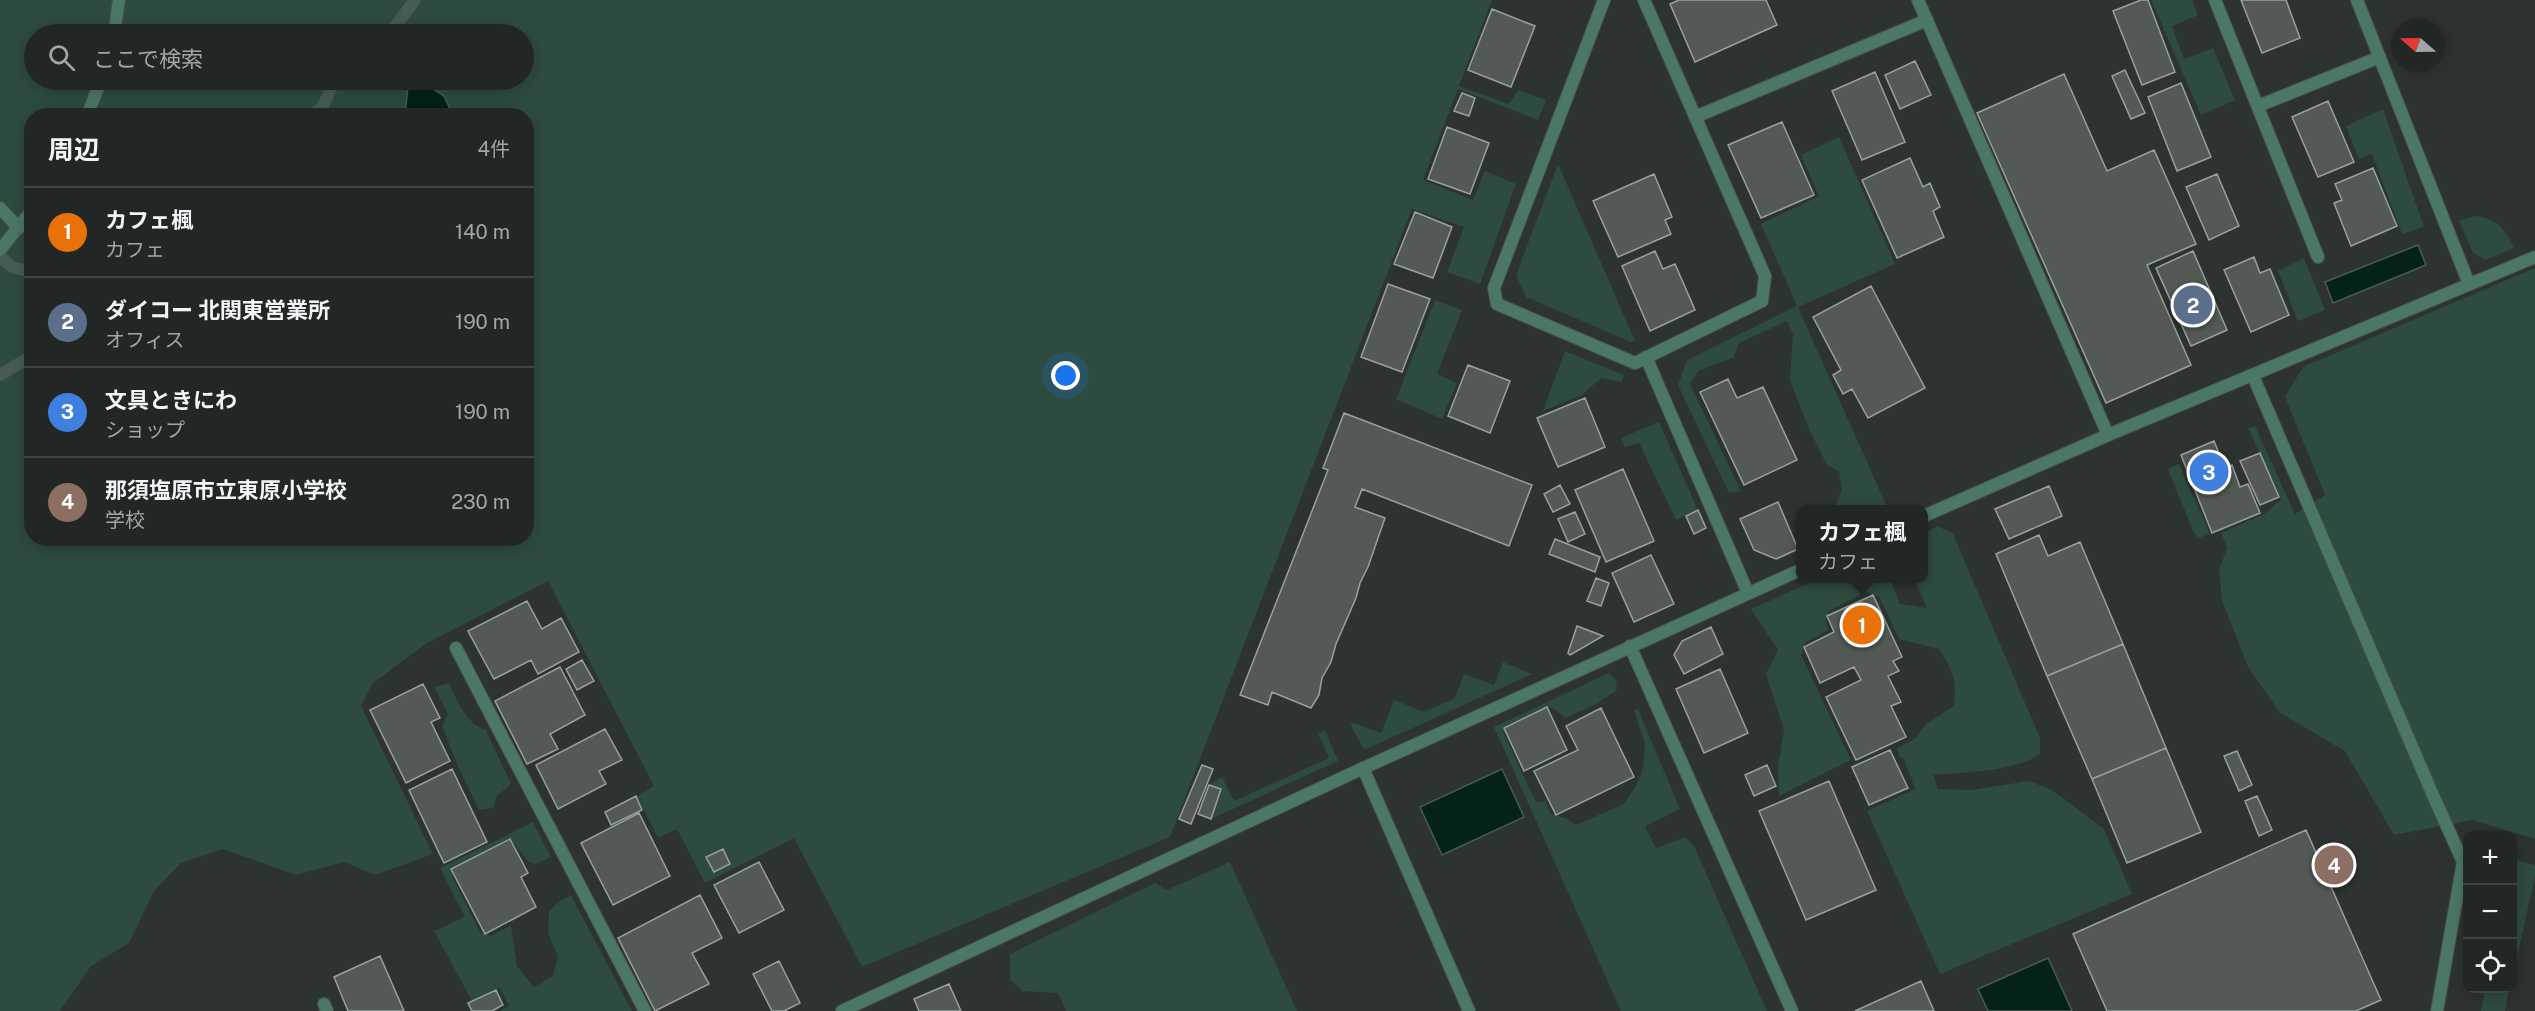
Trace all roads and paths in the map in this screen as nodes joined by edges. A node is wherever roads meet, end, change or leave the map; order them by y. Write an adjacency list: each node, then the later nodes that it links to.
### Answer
1 (119, 0): 8 (street)
2 (1604, 0): 21 (street)
3 (1644, 0): 13 (street)
4 (1918, 0): 7 (street)
5 (2214, 0): 11 (street)
6 (2357, 0): 9 (street)
7 (1927, 20): 13 (street); 23 (street)
8 (115, 24)
9 (2380, 57): 11 (street); 20 (street)
10 (97, 90): 12 (street)
11 (2258, 106): 18 (street)
12 (90, 108)
13 (1695, 117): 21 (street)
14 (0, 208): 16 (street)
15 (24, 222): 16 (street)
16 (20, 228): 17 (street)
17 (0, 250)
18 (2318, 257)
19 (2535, 257): 20 (street)
20 (2469, 284): 22 (street)
21 (1646, 357): 26 (street)
22 (2253, 376): 23 (street); 34 (street)
23 (2108, 435): 24 (street)
24 (1928, 514)
25 (1796, 572): 26 (street)
26 (1748, 593): 27 (street)
27 (1630, 646): 29 (street); 33 (street)
28 (456, 648): 30 (street)
29 (1363, 768): 31 (street); 32 (street)
30 (645, 1011)
31 (842, 1011)
32 (1469, 1011)
33 (1792, 1011)
34 (2437, 1011)

